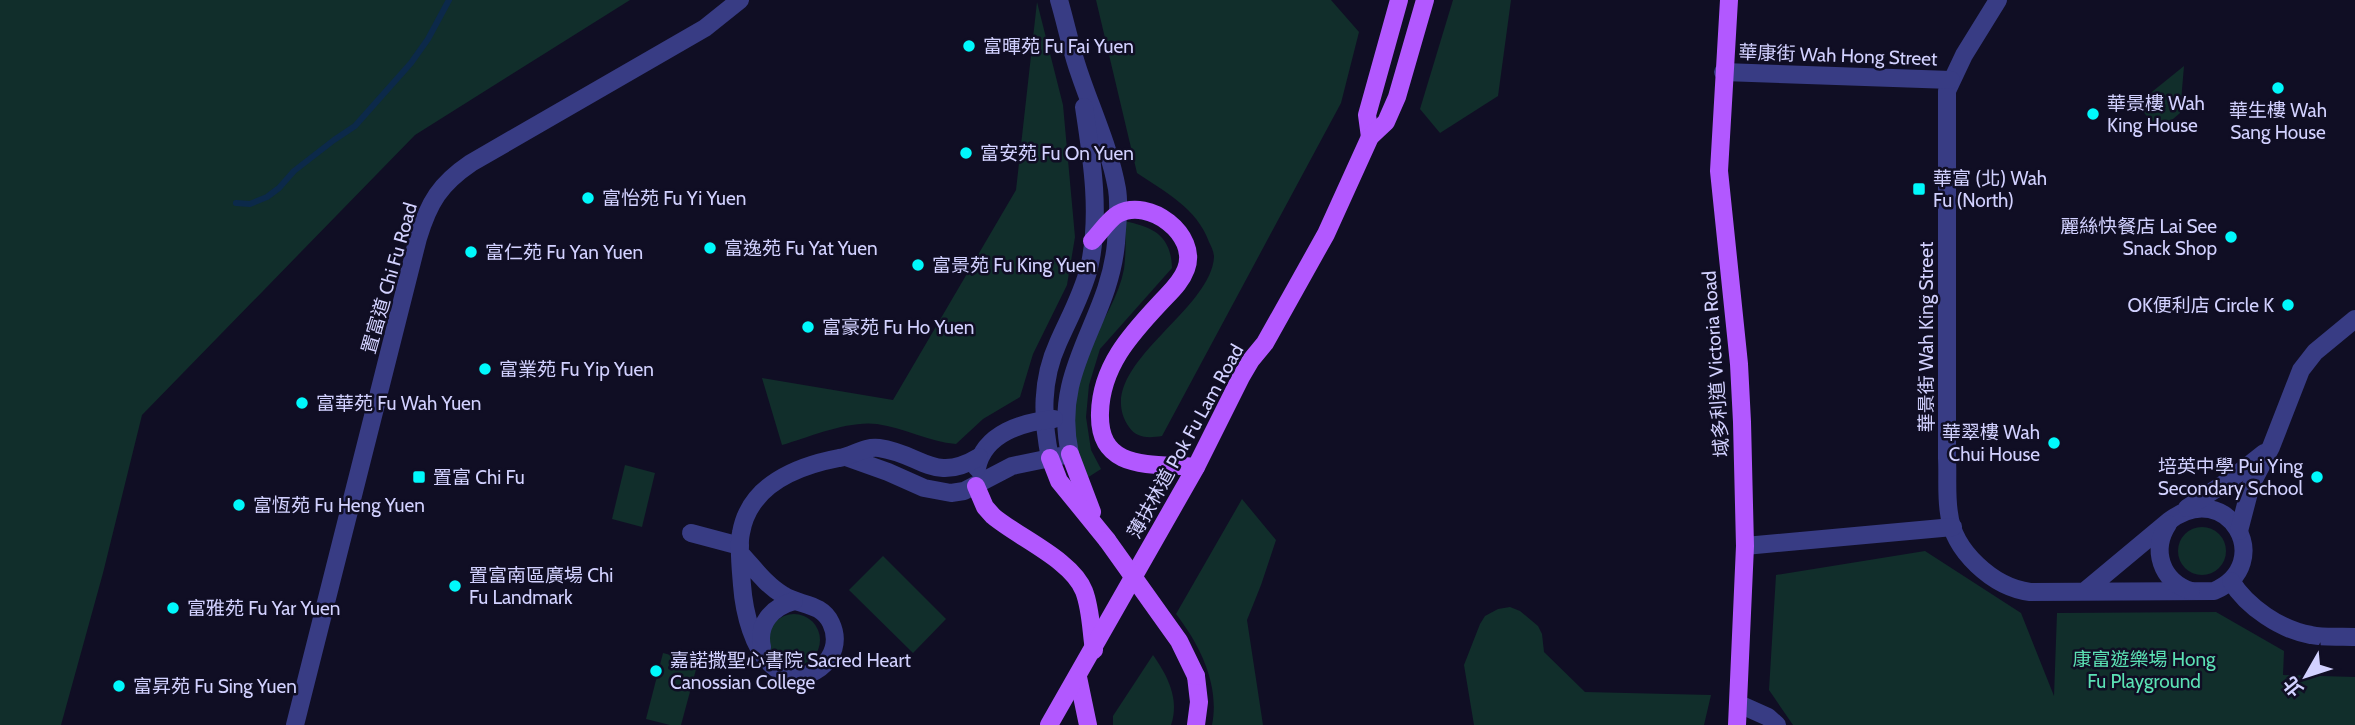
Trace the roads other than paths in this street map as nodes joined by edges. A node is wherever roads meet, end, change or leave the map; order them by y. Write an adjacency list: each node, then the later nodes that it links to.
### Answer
1 (740, 0): 39 (street, 置富道 Chi Fu Road)
2 (1059, 0): 7 (street)
3 (1399, 0): 10 (main road, 薄扶林道 Pok Fu Lam Road)
4 (1425, 0): 10 (main road, 薄扶林道 Pok Fu Lam Road)
5 (1729, 0): 8 (main road, 域多利道 Victoria Road)
6 (1998, 0): 9 (street, 華景街 Wah King Street)
7 (1078, 69): 11 (street); 12 (street)
8 (1723, 72): 9 (street, 華康街 Wah Hong Street); 28 (main road, 域多利道 Victoria Road)
9 (1951, 80): 24 (street, 華景街 Wah King Street)
10 (1370, 137): 21 (main road, 薄扶林道 Pok Fu Lam Road)
11 (1118, 214): 12 (main road); 14 (street); 21 (main road)
12 (1092, 241): 15 (street)
13 (2355, 319): 16 (street)
14 (1064, 418): 15 (street); 17 (street)
15 (1044, 420): 19 (street); 20 (street)
16 (2272, 447): 23 (street); 25 (street)
17 (1070, 454): 20 (street); 27 (main road)
18 (846, 457): 19 (street); 22 (street); 29 (street)
19 (979, 457): 22 (street)
20 (1050, 458): 22 (street); 27 (main road)
21 (1196, 467): 35 (main road, 薄扶林道 Pok Fu Lam Road)
22 (976, 486): 35 (main road)
23 (2175, 517): 25 (street); 31 (street); 32 (street)
24 (1953, 527): 28 (street); 31 (street, 華景街 Wah King Street)
25 (2239, 531): 30 (street)
26 (691, 533): 29 (street)
27 (1107, 540): 42 (main road, bridge)
28 (1745, 546): 38 (main road, 域多利道 Victoria Road)
29 (741, 550): 33 (street); 36 (street)
30 (2231, 581): 32 (street, 華景街 Wah King Street); 34 (street)
31 (2085, 591): 32 (street, 華景街 Wah King Street)
32 (2190, 591)
33 (794, 601): 36 (street); 36 (street)
34 (2355, 637)
35 (1094, 650): 37 (main road, 薄扶林道 Pok Fu Lam Road)
36 (763, 653)
37 (1078, 677): 40 (main road, 薄扶林道 Pok Fu Lam Road); 41 (main road)
38 (1739, 704): 43 (main road, 域多利道 Victoria Road); 44 (street)
39 (295, 725)
40 (1049, 725)
41 (1088, 725)
42 (1196, 725)
43 (1737, 725)
44 (1777, 725)

